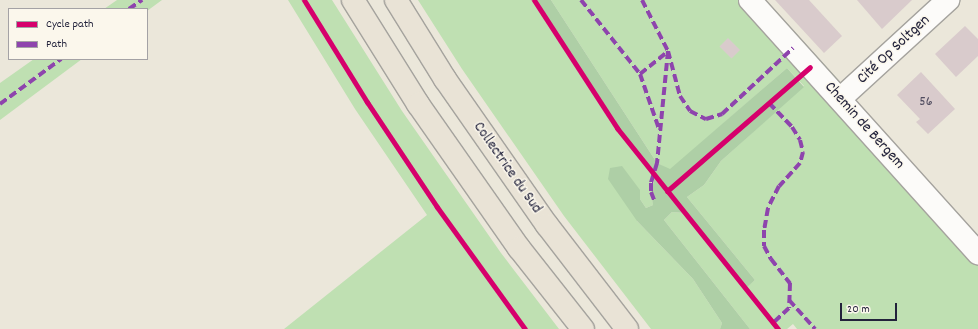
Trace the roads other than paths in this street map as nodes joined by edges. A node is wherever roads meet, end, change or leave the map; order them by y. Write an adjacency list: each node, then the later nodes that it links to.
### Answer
1 (353, 0): 7 (highway)
2 (396, 0): 8 (highway, Collectrice du Sud)
3 (750, 0): 5 (street, Chemin de Bergem)
4 (948, 0): 5 (street, Cité Op Soltgen)
5 (840, 99): 6 (street, Chemin de Bergem)
6 (978, 253)
7 (583, 329)
8 (627, 329)

